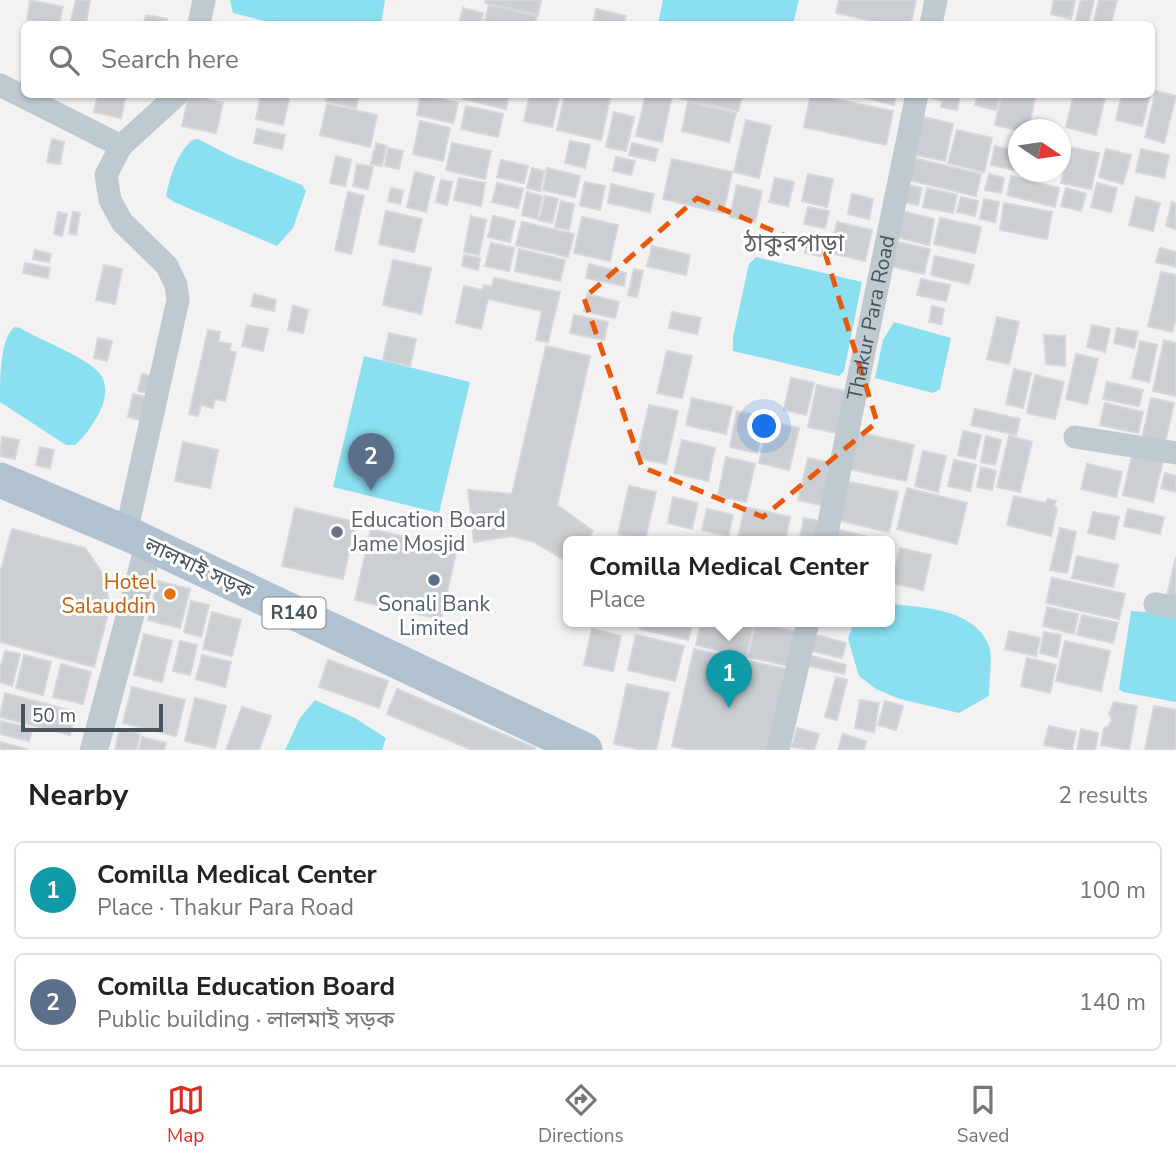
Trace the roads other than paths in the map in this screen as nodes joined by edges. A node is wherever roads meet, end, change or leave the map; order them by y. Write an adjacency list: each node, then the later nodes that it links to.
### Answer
1 (205, 0): 3 (street)
2 (936, 0): 4 (street)
3 (200, 21)
4 (932, 21)
5 (0, 85): 6 (street)
6 (21, 96)
7 (26, 98): 10 (street)
8 (174, 98): 10 (street)
9 (915, 98): 14 (street, Thakur Para Road)
10 (121, 146): 15 (street)
11 (1075, 437): 12 (street)
12 (1176, 453)
13 (0, 480): 15 (main road, লালমাই সড়ক / R140)
14 (826, 536)
15 (137, 539): 17 (street); 18 (main road, লালমাই সড়ক / R140)
16 (806, 627): 19 (street)
17 (94, 750)
18 (585, 750)
19 (778, 750)

